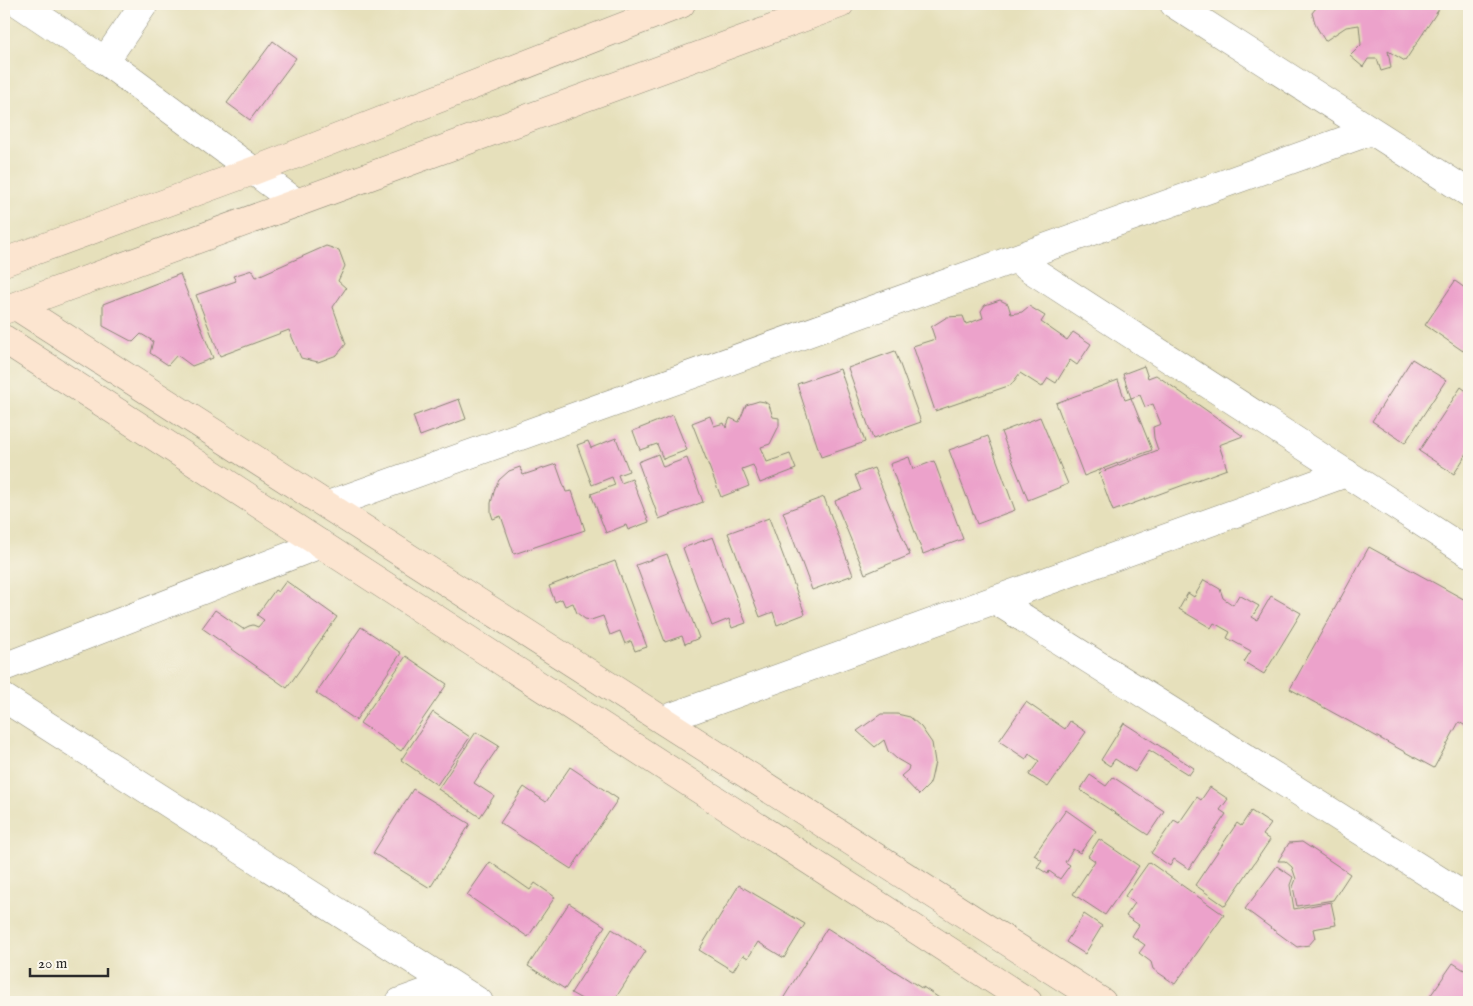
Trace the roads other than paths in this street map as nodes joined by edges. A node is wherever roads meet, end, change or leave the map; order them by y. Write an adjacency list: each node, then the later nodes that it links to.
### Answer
1 (20, 4): 6 (street)
2 (144, 4): 6 (street)
3 (681, 4): 8 (street)
4 (840, 4): 10 (street)
5 (1174, 4): 7 (street)
6 (104, 61): 8 (street)
7 (1371, 131): 9 (street); 11 (street)
8 (252, 171): 10 (street); 12 (street)
9 (1469, 194)
10 (296, 203): 13 (street)
11 (1015, 259): 15 (street); 16 (street)
12 (4, 262)
13 (10, 308): 16 (street)
14 (4, 339): 17 (street)
15 (1346, 473): 18 (street); 19 (street)
16 (328, 505): 22 (street)
17 (320, 544): 20 (street); 27 (street)
18 (1469, 553)
19 (995, 600): 22 (street); 23 (street)
20 (4, 667)
21 (4, 698): 24 (street)
22 (663, 720): 28 (street)
23 (1469, 899)
24 (450, 984): 25 (street); 26 (street)
25 (400, 1002)
26 (479, 1002)
27 (1028, 1002)
28 (1102, 1002)

